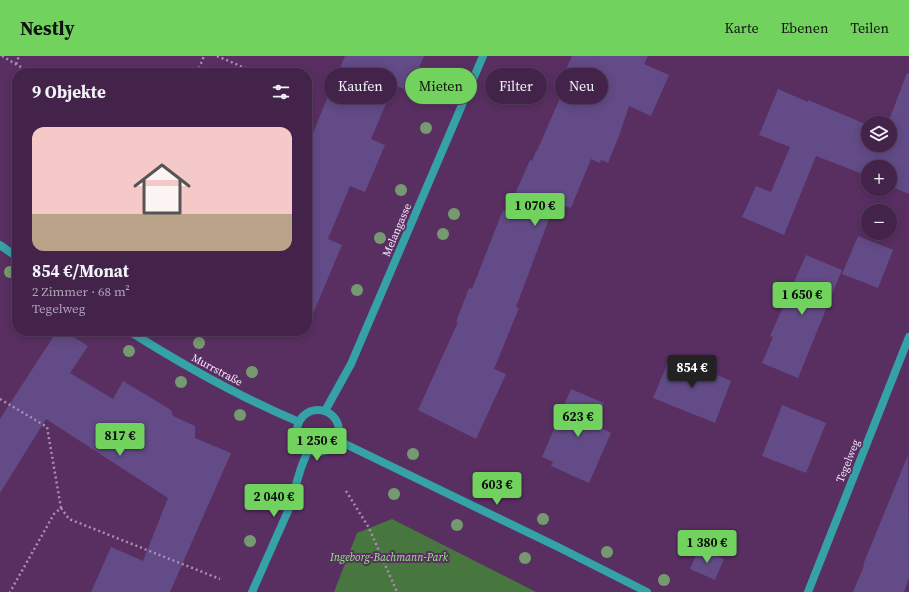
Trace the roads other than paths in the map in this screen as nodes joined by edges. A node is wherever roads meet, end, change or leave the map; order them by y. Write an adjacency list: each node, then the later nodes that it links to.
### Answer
1 (484, 56): 6 (street, Melangasse)
2 (0, 245): 3 (street)
3 (12, 253)
4 (137, 336): 7 (street, Murrstraße)
5 (909, 338): 12 (street, Tegelweg)
6 (325, 411): 7 (street); 8 (street)
7 (299, 422): 9 (street)
8 (337, 440): 9 (street); 11 (street)
9 (308, 450): 10 (street)
10 (252, 592)
11 (647, 592)
12 (808, 592)

